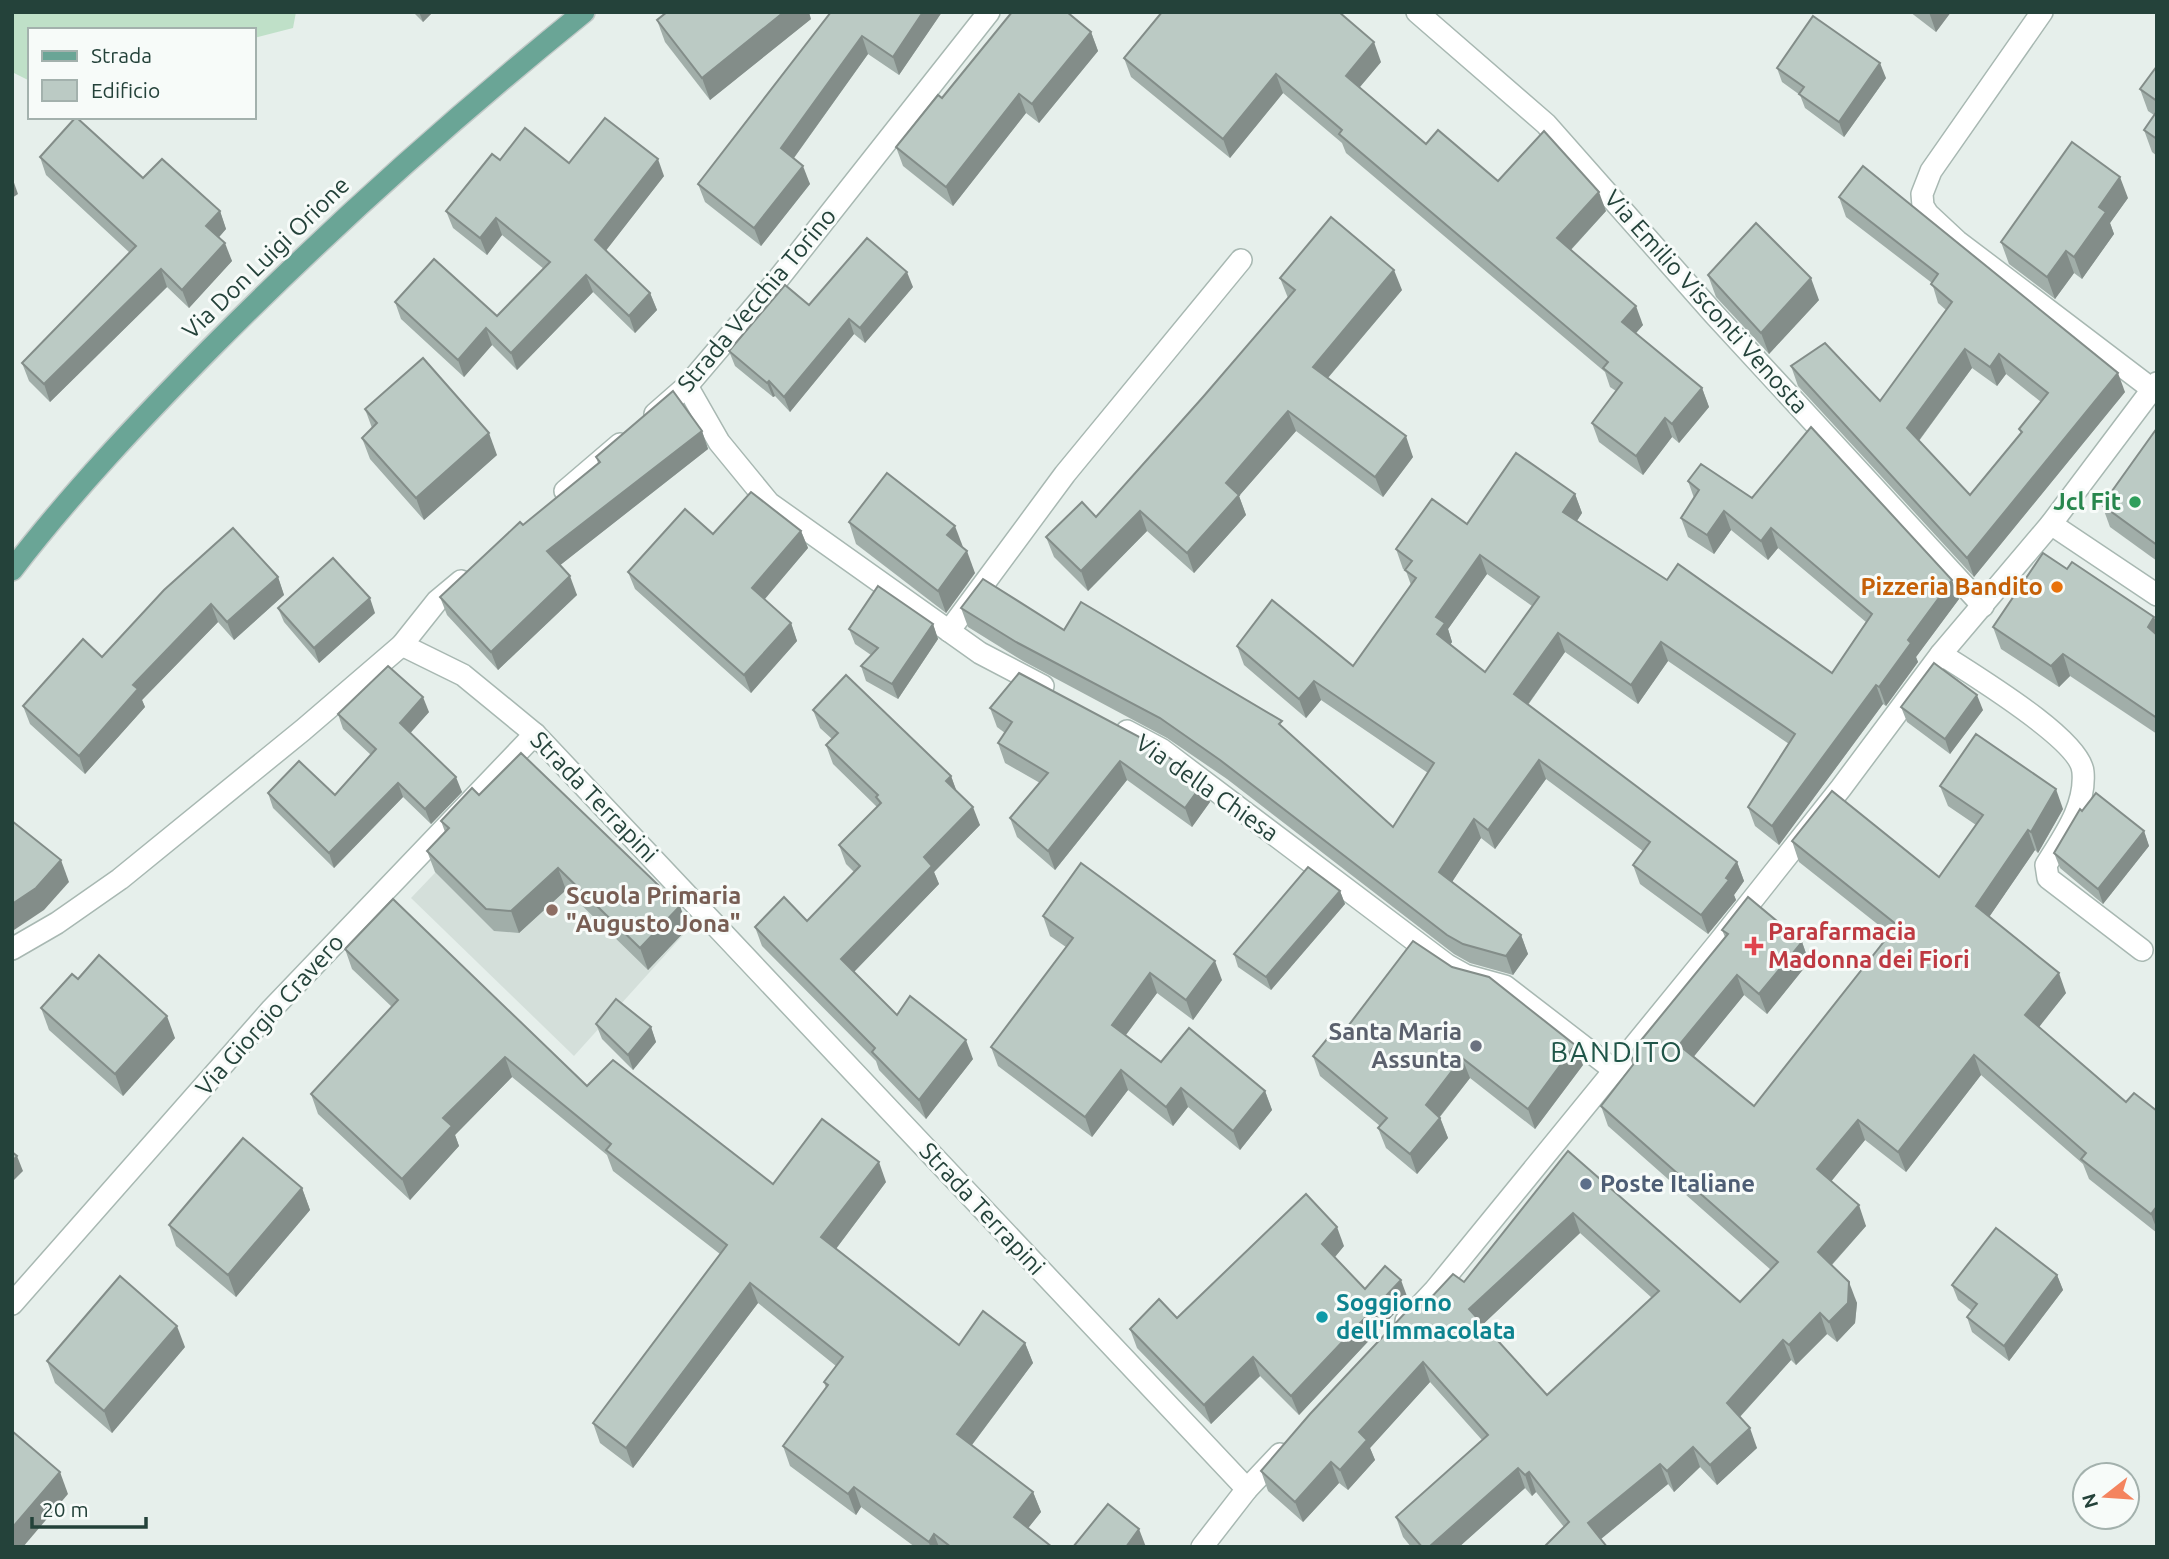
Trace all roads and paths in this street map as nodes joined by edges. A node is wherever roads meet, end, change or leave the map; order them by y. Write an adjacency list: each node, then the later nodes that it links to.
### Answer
1 (584, 12): 11 (main road, Via Don Luigi Orione)
2 (989, 12): 6 (street, Strada Vecchia Torino)
3 (1417, 12): 13 (street, Via Emilio Visconti Venosta)
4 (2042, 12): 7 (street)
5 (1241, 260): 14 (street)
6 (687, 386): 8 (street, Strada Vecchia Torino); 14 (street)
7 (2155, 386): 9 (street)
8 (552, 503)
9 (2051, 524): 12 (street); 13 (street)
10 (479, 565): 15 (street)
11 (12, 570)
12 (2157, 595)
13 (1983, 606): 16 (street)
14 (950, 631): 17 (street)
15 (402, 645): 19 (street, Strada Terrapini); 20 (street)
16 (1941, 654): 21 (street); 22 (street)
17 (1065, 698)
18 (1112, 723): 22 (street, Via della Chiesa)
19 (535, 733): 23 (street, Via Giorgio Cravero); 26 (street, Strada Terrapini)
20 (12, 949)
21 (2142, 950)
22 (1614, 1070): 24 (street)
23 (12, 1304)
24 (1388, 1340)
25 (1294, 1439): 26 (street)
26 (1247, 1489): 27 (street)
27 (1202, 1547)

